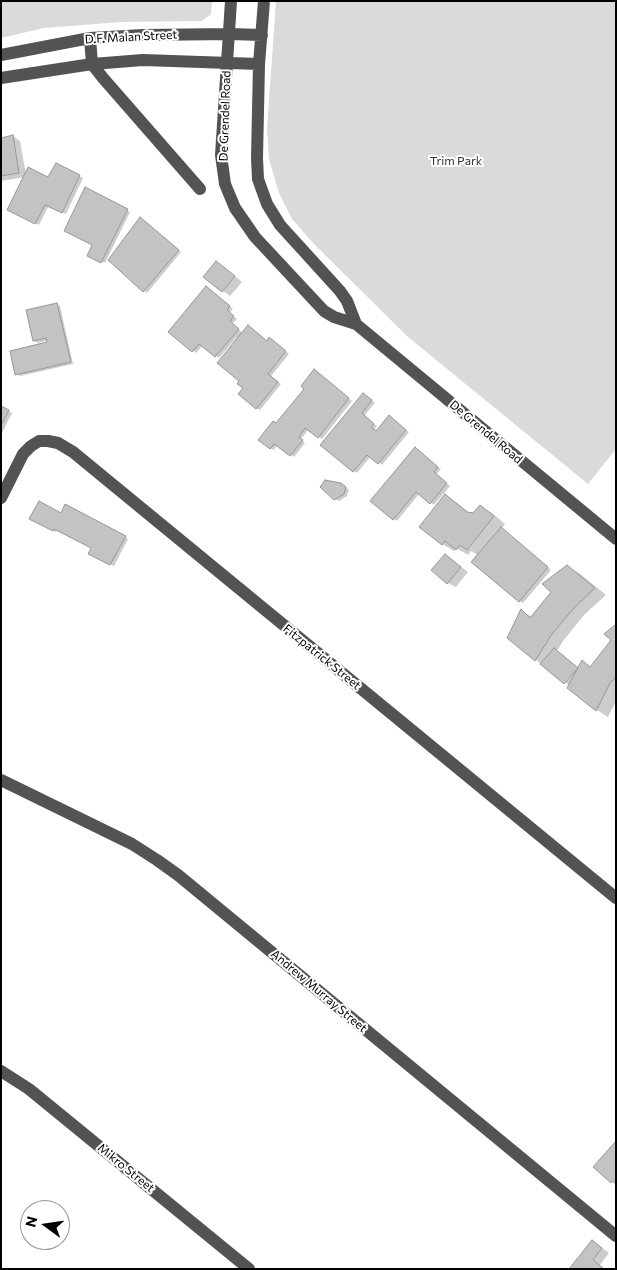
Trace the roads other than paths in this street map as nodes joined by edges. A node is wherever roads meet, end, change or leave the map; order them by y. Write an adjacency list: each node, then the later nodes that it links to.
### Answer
1 (231, 1): 3 (street, De Grendel Road)
2 (264, 1): 4 (street, De Grendel Road)
3 (230, 34): 4 (street, D.F. Malan Street); 5 (street, D.F. Malan Street); 7 (street, De Grendel Road)
4 (262, 35): 9 (street, De Grendel Road)
5 (90, 38): 6 (street, D.F. Malan Street); 8 (street)
6 (1, 56)
7 (227, 63): 8 (street, D.F. Malan Street); 9 (street, D.F. Malan Street); 12 (street, De Grendel Road)
8 (92, 64): 10 (street, D.F. Malan Street); 11 (street)
9 (259, 64): 12 (street, De Grendel Road)
10 (1, 78)
11 (200, 189)
12 (356, 324): 14 (street, De Grendel Road)
13 (1, 498): 16 (street, Fitzpatrick Street)
14 (616, 539)
15 (1, 780): 18 (street, Andrew Murray Street)
16 (616, 898)
17 (1, 1071): 19 (street, Mikro Street)
18 (616, 1236)
19 (249, 1269)

